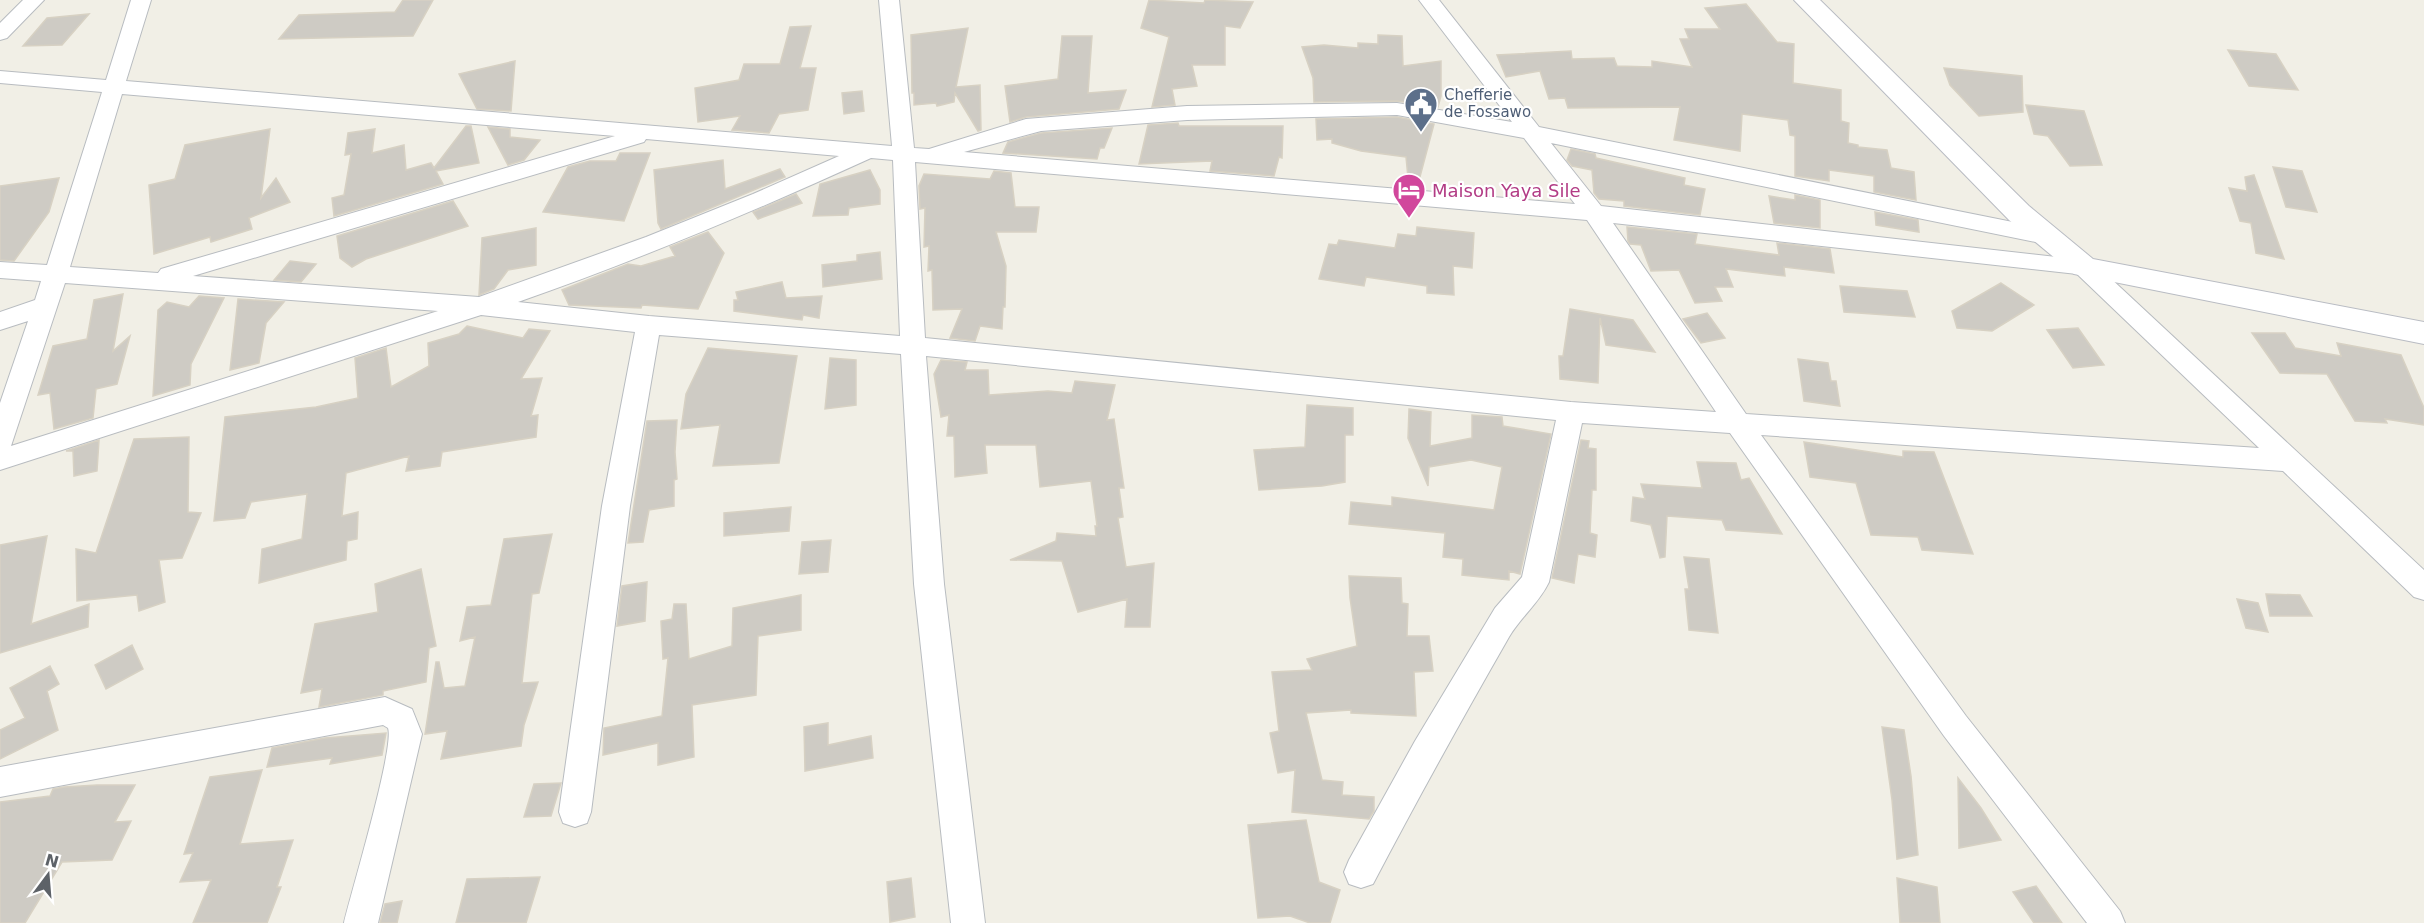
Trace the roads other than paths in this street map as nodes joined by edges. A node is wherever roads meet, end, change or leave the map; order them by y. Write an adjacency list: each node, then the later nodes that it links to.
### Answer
1 (34, 0): 6 (street)
2 (141, 0): 8 (street)
3 (889, 0): 12 (street)
4 (1429, 0): 9 (street)
5 (1806, 0): 14 (street)
6 (0, 34)
7 (0, 77): 8 (street)
8 (116, 87): 10 (street); 17 (street)
9 (1531, 132): 12 (street); 13 (street); 14 (street)
10 (651, 133): 11 (street); 18 (street)
11 (866, 152): 12 (street); 20 (street)
12 (915, 156): 13 (street); 24 (street)
13 (1594, 213): 15 (street); 26 (street)
14 (2045, 236): 15 (street)
15 (2084, 267): 23 (street); 29 (street)
16 (0, 270): 17 (street)
17 (56, 273): 18 (street); 19 (street)
18 (153, 279): 20 (street)
19 (45, 306): 21 (street); 27 (street)
20 (481, 306): 22 (street); 28 (street)
21 (0, 321)
22 (649, 325): 24 (street); 32 (street)
23 (2424, 333)
24 (913, 346): 25 (street); 35 (street)
25 (1571, 412): 26 (street); 33 (street)
26 (1739, 425): 29 (street); 36 (street)
27 (0, 442)
28 (0, 460)
29 (2289, 461): 30 (street)
30 (2424, 588)
31 (0, 783): 34 (street)
32 (575, 812)
33 (1361, 872)
34 (361, 923)
35 (968, 923)
36 (2108, 923)

